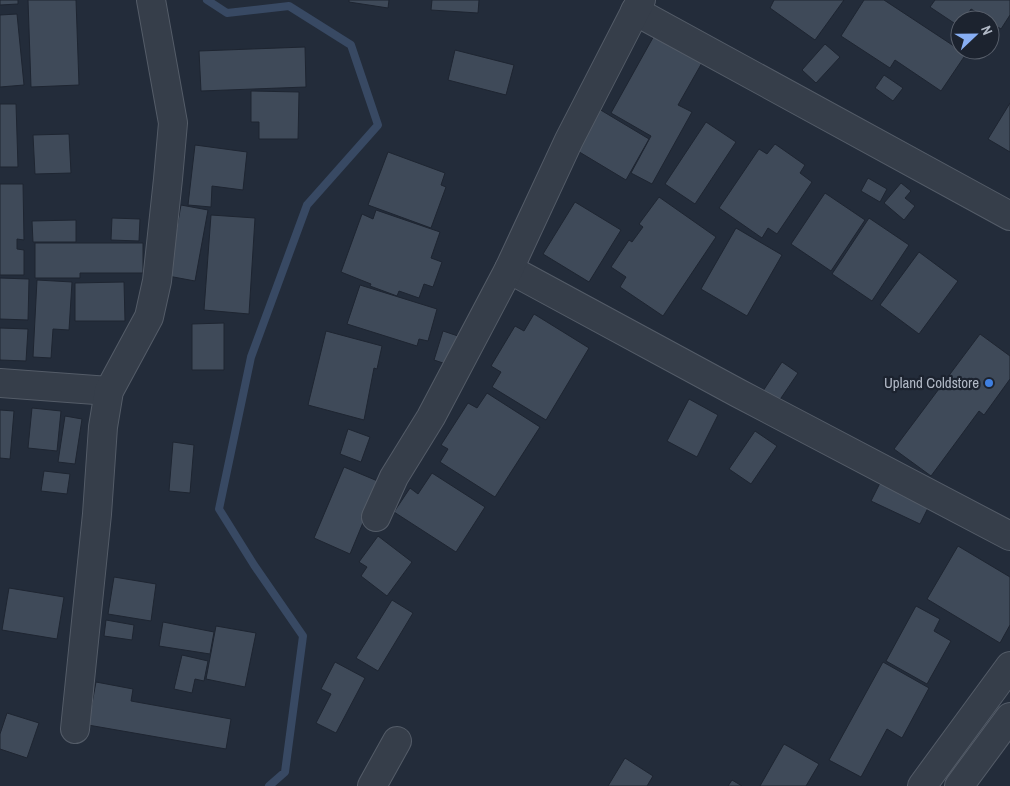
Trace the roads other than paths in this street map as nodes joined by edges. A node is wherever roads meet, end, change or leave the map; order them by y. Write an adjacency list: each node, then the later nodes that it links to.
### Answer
1 (151, 0): 6 (street)
2 (638, 6): 3 (street); 4 (street)
3 (1010, 216)
4 (509, 269): 7 (street); 8 (street)
5 (0, 384): 6 (street)
6 (109, 390): 11 (street)
7 (376, 517)
8 (1010, 536)
9 (1010, 666): 14 (street)
10 (1010, 717): 15 (street)
11 (74, 729)
12 (397, 741): 13 (street)
13 (372, 786)
14 (922, 786)
15 (959, 786)

